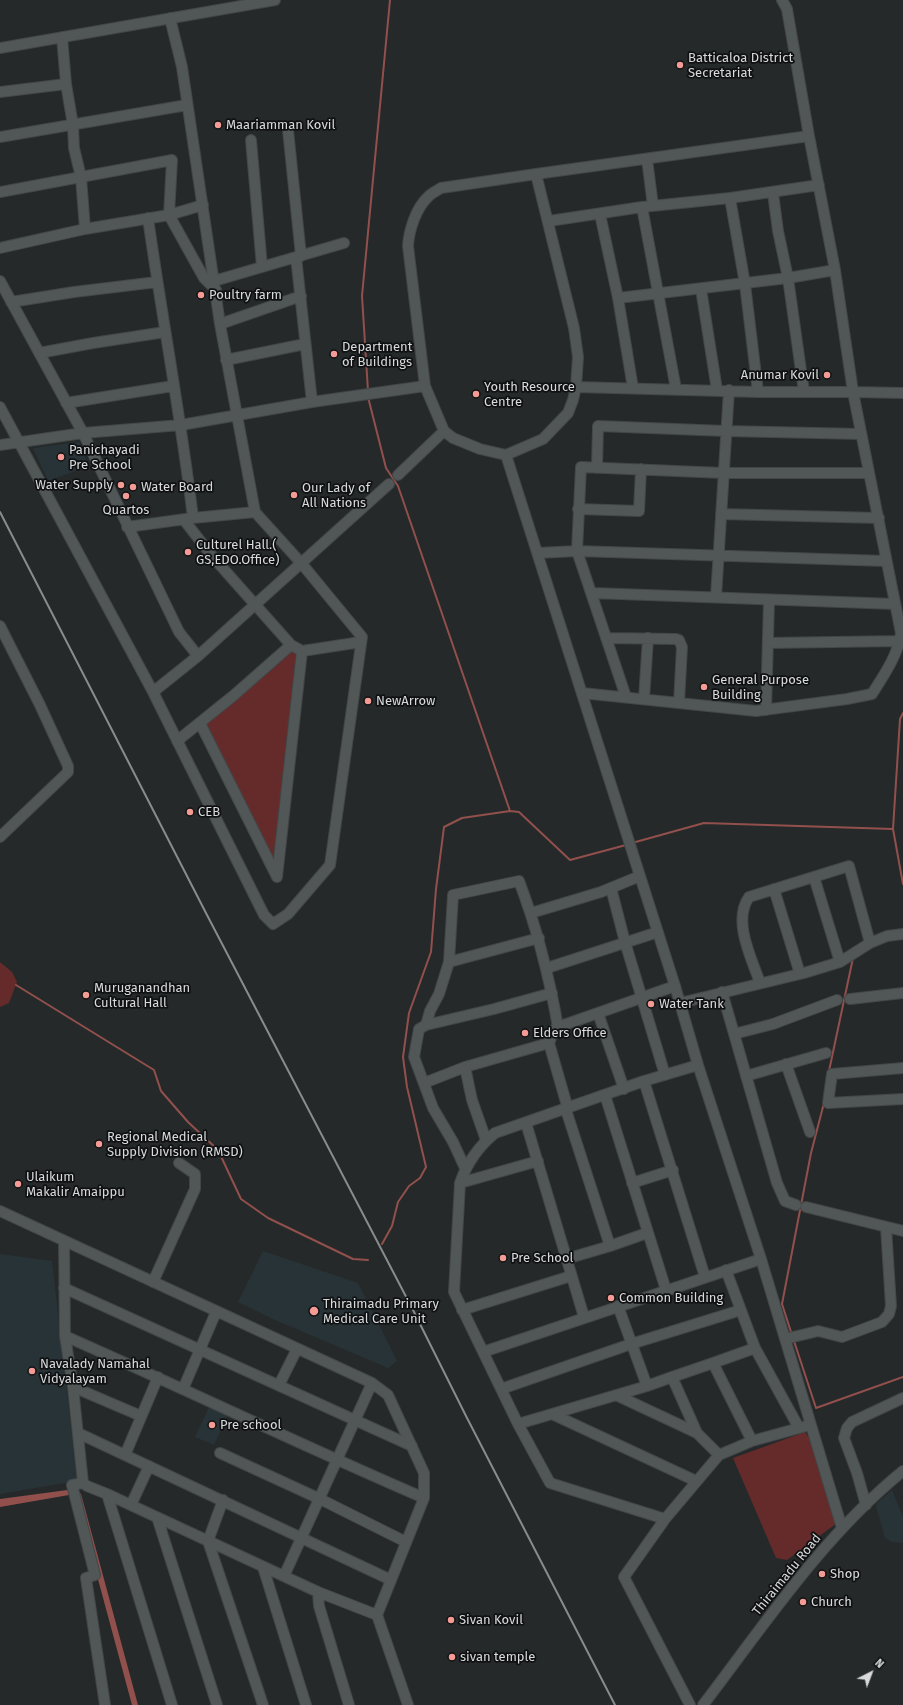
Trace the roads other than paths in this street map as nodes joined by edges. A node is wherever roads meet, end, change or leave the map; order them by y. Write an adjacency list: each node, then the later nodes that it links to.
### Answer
1 (275, 0): 3 (street)
2 (782, 0): 11 (street)
3 (170, 18): 4 (street); 8 (street)
4 (62, 37): 5 (street); 6 (street)
5 (0, 48)
6 (66, 84): 7 (street); 9 (street)
7 (0, 92)
8 (188, 105): 9 (street); 21 (street)
9 (73, 125): 12 (street); 16 (street)
10 (288, 130): 31 (street)
11 (809, 136): 14 (street); 17 (street)
12 (0, 137)
13 (251, 140): 32 (street)
14 (647, 159): 15 (street); 22 (street)
15 (536, 174): 27 (street); 50 (street)
16 (81, 177): 18 (street); 25 (street); 28 (street)
17 (819, 185): 19 (street); 33 (street)
18 (0, 192)
19 (773, 193): 20 (street); 34 (street)
20 (730, 198): 22 (street); 37 (street)
21 (203, 205): 25 (street); 38 (street)
22 (654, 206): 23 (street)
23 (642, 207): 24 (street); 40 (street)
24 (600, 214): 27 (street); 42 (street)
25 (169, 215): 26 (street); 38 (street)
26 (148, 218): 28 (street); 36 (street)
27 (549, 221): 51 (street)
28 (85, 229): 30 (street)
29 (344, 242): 31 (street)
30 (0, 248)
31 (299, 256): 32 (street); 41 (street)
32 (262, 267): 38 (street)
33 (835, 270): 34 (street); 58 (street)
34 (788, 278): 37 (street); 57 (street)
35 (0, 280): 43 (street)
36 (157, 282): 43 (street); 45 (street)
37 (745, 284): 39 (street); 56 (street)
38 (215, 286): 44 (street)
39 (701, 289): 40 (street); 54 (street)
40 (659, 294): 42 (street); 53 (street)
41 (300, 296): 44 (street); 46 (street)
42 (618, 298): 52 (street)
43 (11, 302): 47 (street)
44 (220, 324): 48 (street)
45 (165, 332): 47 (street); 49 (street)
46 (305, 344): 48 (street); 60 (street)
47 (39, 353): 61 (street)
48 (226, 360): 63 (street)
49 (173, 386): 61 (street); 64 (street)
50 (425, 386): 60 (street); 65 (street)
51 (576, 387): 52 (street); 71 (street)
52 (633, 388): 53 (street)
53 (676, 389): 54 (street)
54 (718, 390): 55 (street)
55 (729, 390): 56 (street); 66 (street)
56 (758, 392): 57 (street)
57 (804, 392): 58 (street)
58 (853, 392): 59 (street); 68 (street)
59 (903, 393)
60 (312, 402): 63 (street)
61 (66, 403): 67 (street)
62 (0, 407): 69 (street)
63 (236, 416): 64 (street); 79 (street)
64 (181, 425): 67 (street); 82 (street)
65 (444, 431): 71 (street); 76 (street)
66 (726, 431): 68 (street); 72 (street); 74 (street)
67 (83, 433): 69 (street); 83 (street)
68 (861, 434): 75 (street)
69 (19, 443): 70 (street); 103 (street)
70 (0, 445)
71 (506, 455): 85 (street)
72 (597, 468): 73 (street); 78 (street)
73 (641, 470): 74 (street); 78 (street)
74 (723, 473): 75 (street); 80 (street)
75 (869, 473): 81 (street)
76 (398, 475)
77 (389, 484): 88 (street)
78 (578, 509): 84 (street)
79 (255, 512): 82 (street); 88 (street)
80 (721, 514): 81 (street); 86 (street)
81 (879, 518): 87 (street)
82 (189, 519): 83 (street); 93 (street)
83 (127, 527): 102 (street)
84 (577, 551): 85 (street); 86 (street); 89 (street)
85 (538, 553): 104 (street)
86 (718, 555): 87 (street); 90 (street)
87 (886, 561): 92 (street)
88 (302, 564): 93 (street); 98 (street)
89 (592, 593): 90 (street); 95 (street)
90 (716, 597): 91 (street)
91 (769, 601): 92 (street); 99 (street)
92 (895, 604): 97 (street)
93 (256, 605): 100 (street); 102 (street)
94 (0, 626): 111 (street)
95 (606, 638): 96 (street); 105 (street)
96 (648, 638): 106 (street); 107 (street)
97 (900, 641): 99 (street); 108 (street)
98 (361, 642): 101 (street); 110 (street)
99 (768, 643): 108 (street)
100 (291, 644): 101 (street); 109 (street)
101 (302, 651): 109 (street)
102 (198, 656): 103 (street)
103 (153, 692): 110 (street)
104 (582, 694): 105 (street); 112 (street)
105 (626, 698): 106 (street)
106 (644, 699): 107 (street)
107 (679, 703): 108 (street)
108 (766, 710)
109 (200, 723): 110 (street)
110 (178, 741)
111 (0, 837)
112 (640, 876): 114 (street); 117 (street)
113 (814, 877): 115 (street); 121 (street); 123 (street)
114 (611, 888): 116 (street); 120 (street)
115 (774, 889): 125 (street); 126 (street)
116 (531, 913): 119 (street); 122 (street)
117 (658, 932): 120 (street); 127 (street)
118 (903, 934): 121 (street)
119 (539, 938): 122 (street); 124 (street)
120 (625, 942): 124 (street); 131 (street)
121 (870, 943): 123 (street)
122 (449, 962): 136 (street)
123 (840, 962): 125 (street)
124 (547, 968): 129 (street)
125 (800, 974): 126 (street)
126 (760, 983): 128 (street)
127 (675, 986): 131 (street); 134 (street)
128 (722, 992): 134 (street); 138 (street)
129 (552, 993): 136 (street); 137 (street)
130 (903, 993): 132 (street)
131 (643, 998): 135 (street); 145 (street)
132 (850, 999)
133 (838, 1000): 138 (street)
134 (680, 1004): 142 (street)
135 (598, 1013): 137 (street); 149 (street)
136 (426, 1025): 148 (street)
137 (558, 1027): 139 (street)
138 (734, 1034): 146 (street)
139 (549, 1043): 143 (street); 152 (street)
140 (826, 1053): 141 (street)
141 (786, 1064): 146 (street); 154 (street)
142 (698, 1065): 145 (street); 168 (street)
143 (465, 1067): 148 (street); 155 (street)
144 (903, 1068): 151 (street)
145 (665, 1075): 147 (street)
146 (746, 1076): 163 (street)
147 (644, 1081): 149 (street); 159 (street)
148 (424, 1083): 158 (street)
149 (624, 1089): 150 (street)
150 (604, 1095): 152 (street); 161 (street)
151 (903, 1099)
152 (567, 1109): 153 (street); 167 (street)
153 (526, 1123): 155 (street); 156 (street)
154 (810, 1132)
155 (486, 1140): 158 (street)
156 (538, 1161): 160 (street); 169 (street)
157 (180, 1164): 173 (street)
158 (465, 1168): 160 (street)
159 (672, 1170): 161 (street); 172 (street)
160 (460, 1183): 177 (street)
161 (632, 1183): 165 (street)
162 (0, 1211): 166 (street)
163 (886, 1227): 164 (street); 182 (street)
164 (903, 1231)
165 (647, 1233): 167 (street); 175 (street)
166 (64, 1241): 173 (street); 174 (street)
167 (610, 1246): 169 (street)
168 (762, 1259): 170 (street); 182 (street)
169 (566, 1260): 171 (street)
170 (726, 1270): 172 (street); 178 (street)
171 (571, 1276): 177 (street); 180 (street)
172 (705, 1277): 175 (street)
173 (153, 1282): 179 (street)
174 (64, 1288): 181 (street); 185 (street)
175 (666, 1290): 176 (street)
176 (618, 1306): 180 (street); 183 (street)
177 (462, 1310): 187 (street)
178 (741, 1310): 183 (street); 184 (street)
179 (216, 1312): 185 (street); 186 (street)
180 (584, 1317): 187 (street)
181 (65, 1336): 189 (street); 194 (street)
182 (791, 1339): 203 (street)
183 (631, 1344): 193 (street); 196 (street)
184 (755, 1348): 188 (street); 204 (street)
185 (200, 1349): 192 (street); 195 (street)
186 (298, 1349): 191 (street); 192 (street)
187 (483, 1352): 196 (street)
188 (713, 1363): 190 (street); 207 (street)
189 (158, 1377): 195 (street); 200 (street)
190 (672, 1377): 193 (street); 206 (street)
191 (372, 1383): 201 (street); 208 (street)
192 (279, 1385): 201 (street)
193 (647, 1386): 197 (street)
194 (73, 1387): 200 (street); 205 (street)
195 (183, 1388): 212 (street)
196 (501, 1389): 202 (street)
197 (616, 1395): 199 (street); 206 (street)
198 (903, 1398): 222 (street)
199 (552, 1414): 202 (street); 215 (street)
200 (141, 1416): 210 (street)
201 (355, 1422): 208 (street); 212 (street)
202 (518, 1424): 224 (street)
203 (810, 1425): 204 (street); 225 (street)
204 (799, 1428): 207 (street)
205 (78, 1433): 210 (street); 216 (street)
206 (697, 1433): 211 (street)
207 (752, 1441): 211 (street)
208 (412, 1446): 218 (street)
209 (220, 1453): 219 (street)
210 (124, 1455): 213 (street)
211 (719, 1455): 215 (street)
212 (337, 1460): 218 (street); 219 (street)
213 (149, 1466): 220 (street); 221 (street)
214 (903, 1471): 222 (street, Thiraimadu Road)
215 (696, 1481): 224 (street)
216 (83, 1483): 217 (street); 234 (street)
217 (107, 1494): 221 (street); 235 (street)
218 (424, 1498): 228 (street)
219 (320, 1499): 226 (street); 228 (street)
220 (222, 1500): 226 (street); 227 (street)
221 (131, 1505): 223 (street)
222 (866, 1505): 225 (street, Thiraimadu Road)
223 (157, 1517): 227 (street); 236 (street)
224 (665, 1519): 241 (street)
225 (842, 1528): 242 (street, Thiraimadu Road)
226 (302, 1537): 230 (street); 231 (street)
227 (208, 1541): 229 (street); 237 (street)
228 (406, 1542): 231 (street)
229 (263, 1567): 230 (street); 238 (street)
230 (284, 1576): 232 (street)
231 (391, 1580): 233 (street)
232 (318, 1592): 233 (street); 239 (street)
233 (377, 1615): 240 (street)
234 (105, 1705)
235 (172, 1705)
236 (216, 1705)
237 (263, 1705)
238 (306, 1705)
239 (349, 1705)
240 (408, 1705)
241 (690, 1705)
242 (703, 1705)

